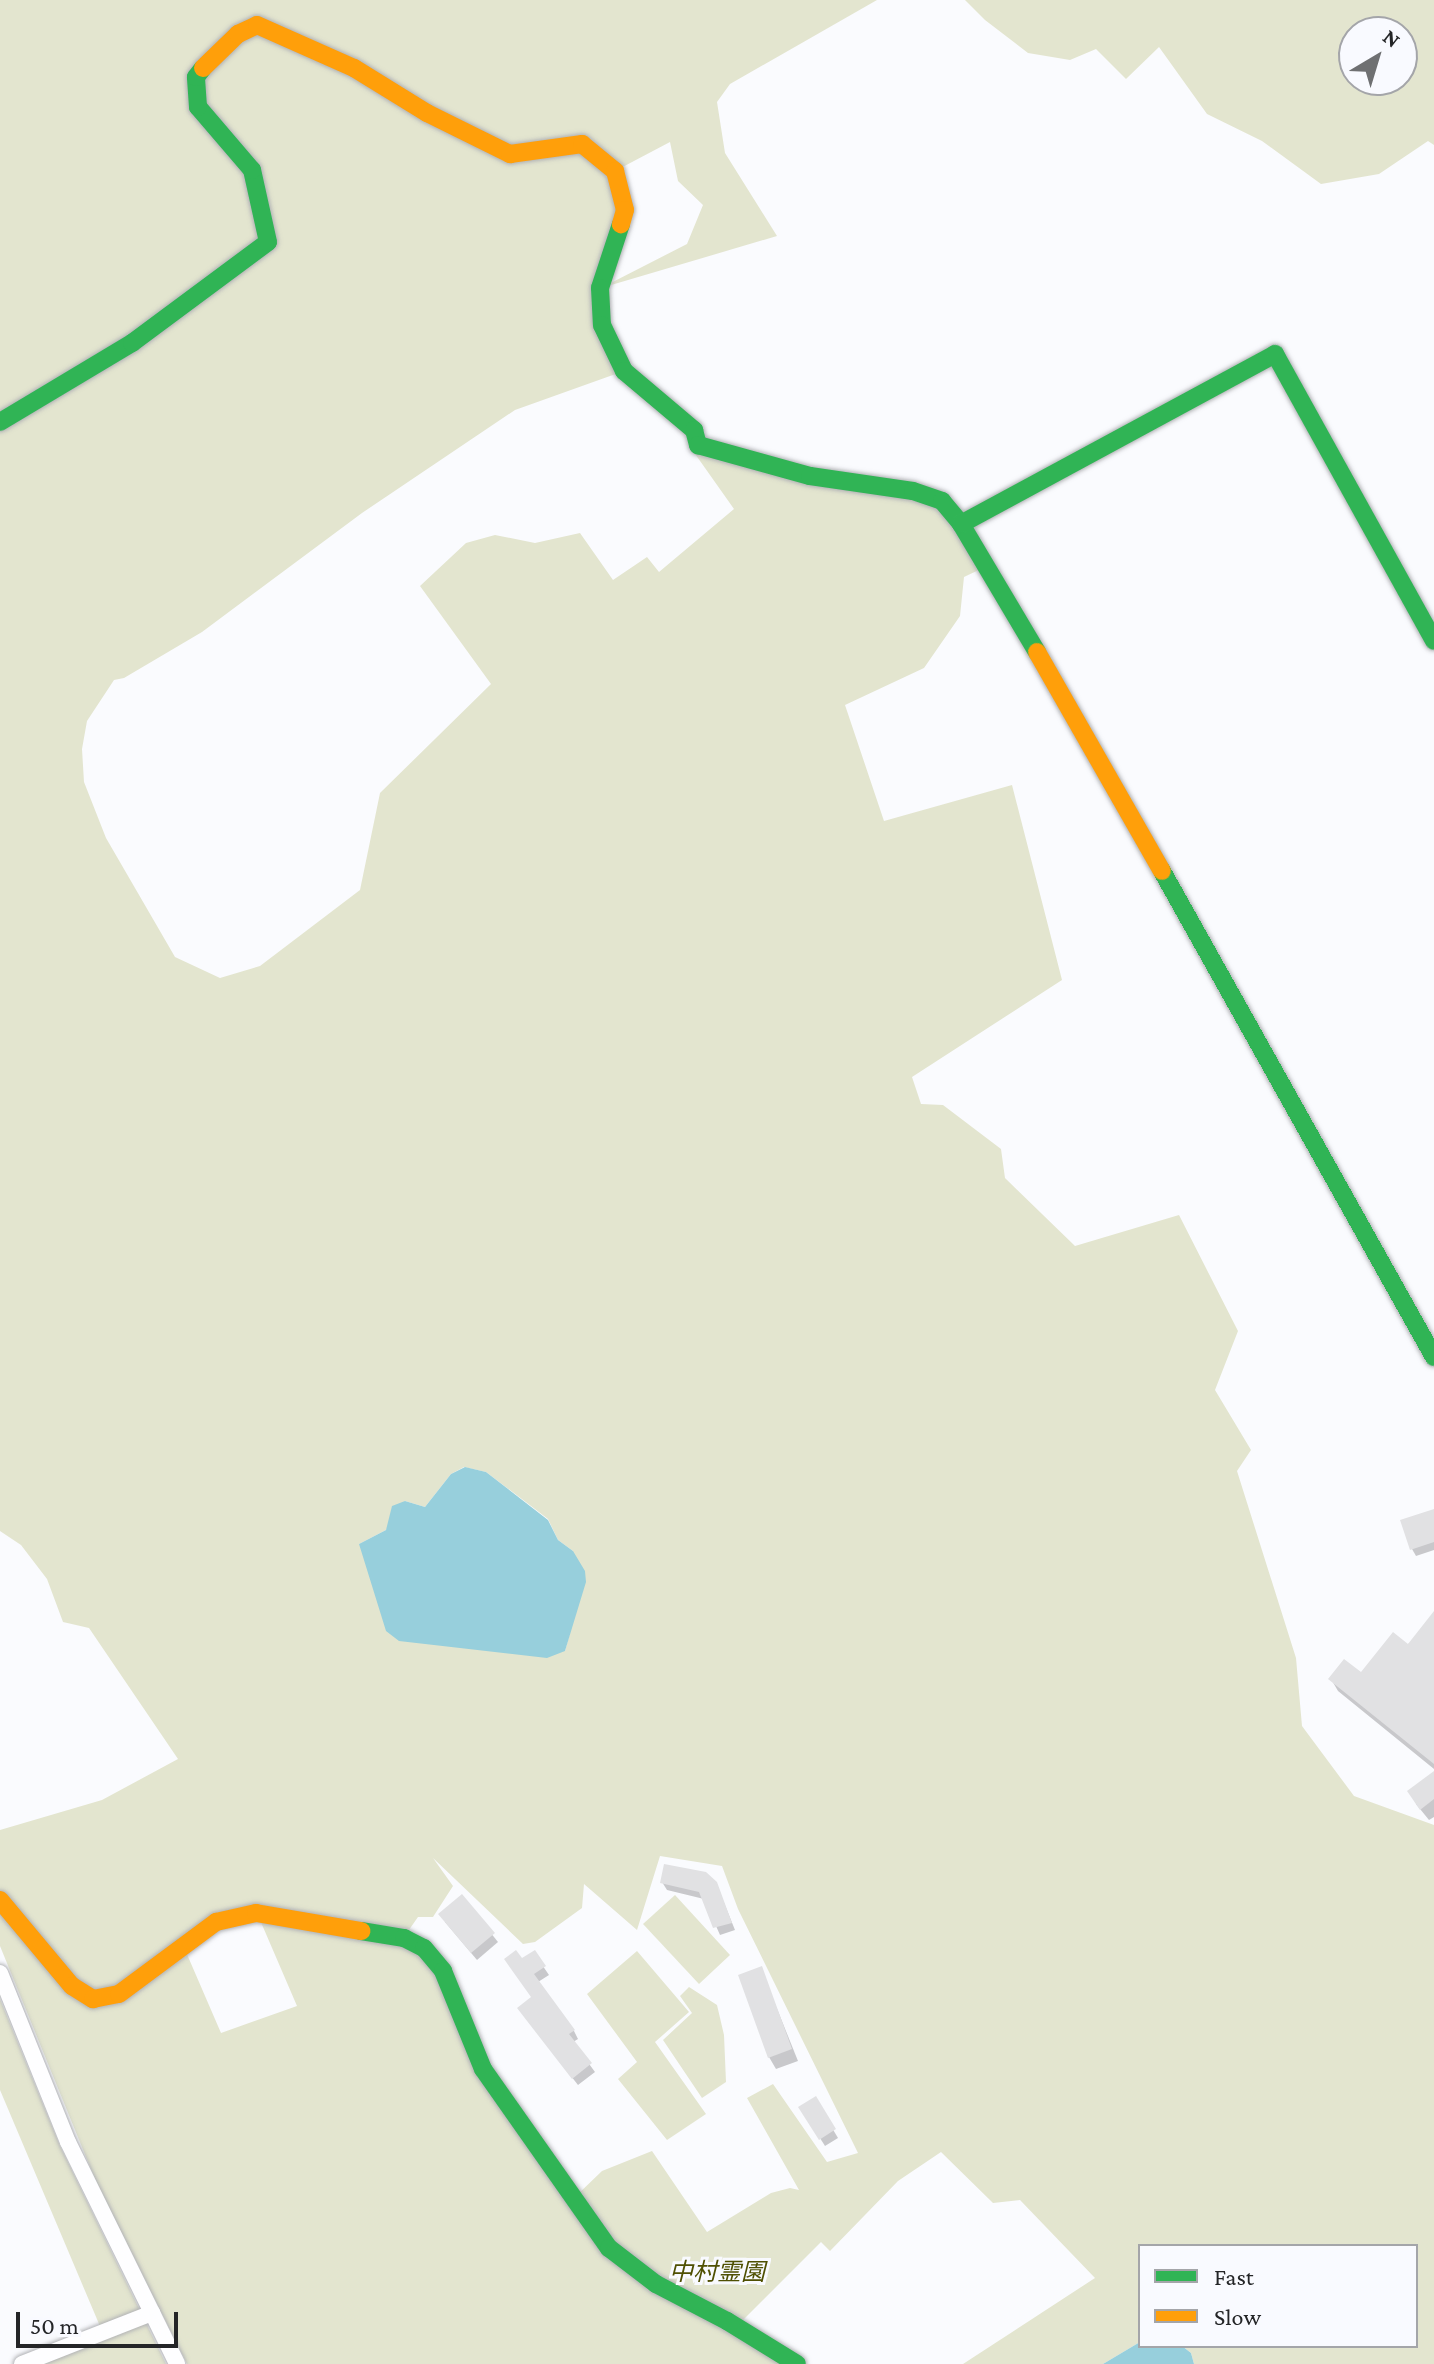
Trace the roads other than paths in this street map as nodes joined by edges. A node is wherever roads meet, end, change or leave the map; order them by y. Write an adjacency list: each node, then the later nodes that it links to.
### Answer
1 (0, 422): 2 (street)
2 (961, 524): 3 (street); 4 (street)
3 (1434, 641)
4 (1434, 1357)
5 (0, 1900): 10 (street)
6 (0, 1973): 7 (street)
7 (152, 2313): 8 (street); 9 (street)
8 (22, 2364)
9 (177, 2364)
10 (797, 2364)

